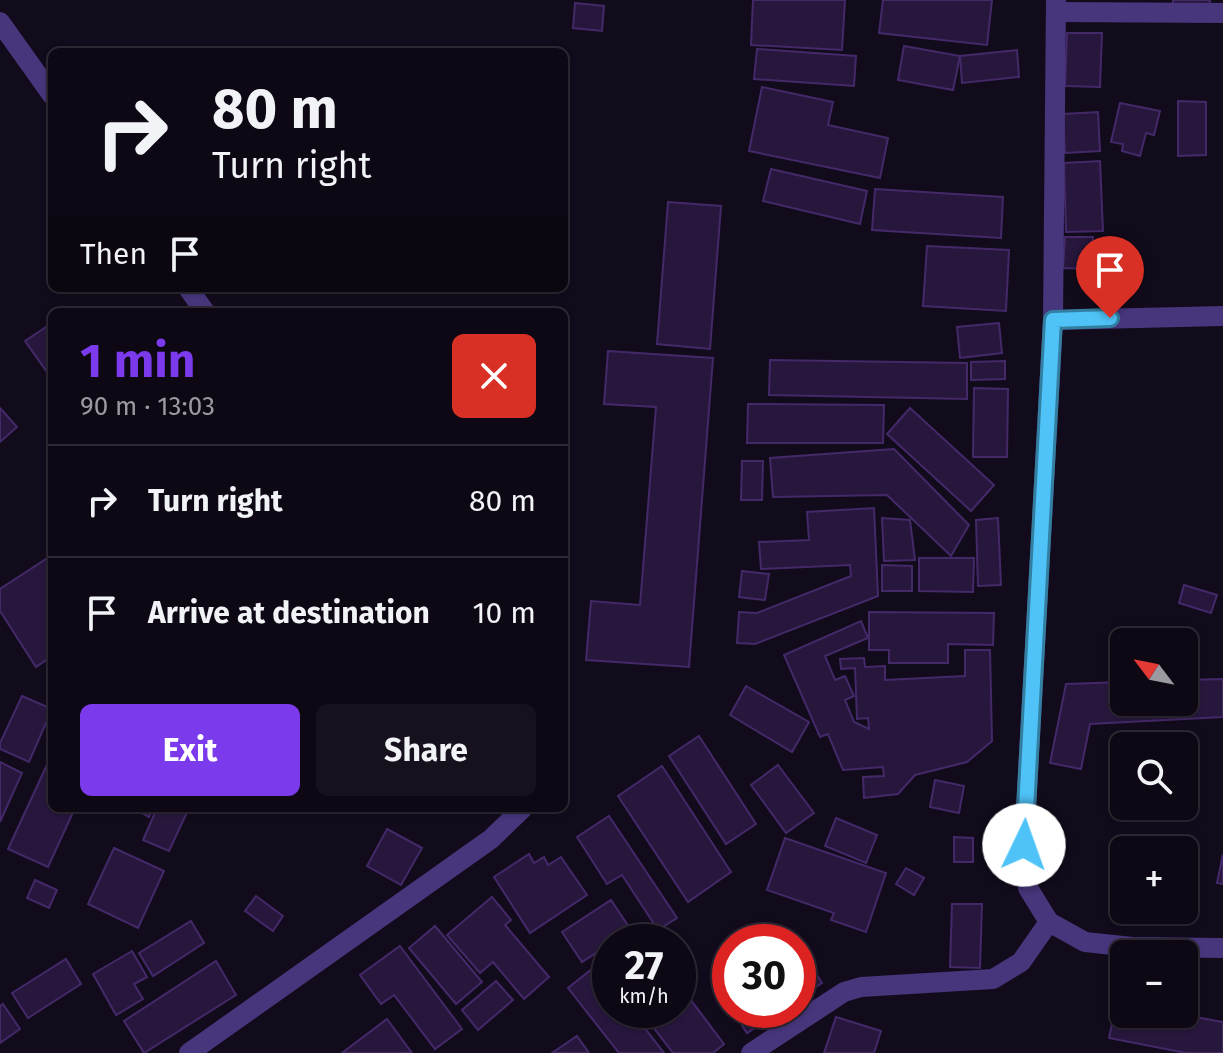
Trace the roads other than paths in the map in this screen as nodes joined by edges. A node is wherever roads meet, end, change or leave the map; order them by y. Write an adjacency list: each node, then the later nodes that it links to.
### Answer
1 (1056, 6): 2 (street); 6 (street)
2 (1223, 13)
3 (0, 22): 4 (street)
4 (48, 89)
5 (1223, 316): 6 (street)
6 (1053, 320): 8 (street)
7 (519, 812): 10 (street)
8 (1049, 922): 9 (street); 11 (street)
9 (1223, 948)
10 (189, 1053)
11 (751, 1053)

